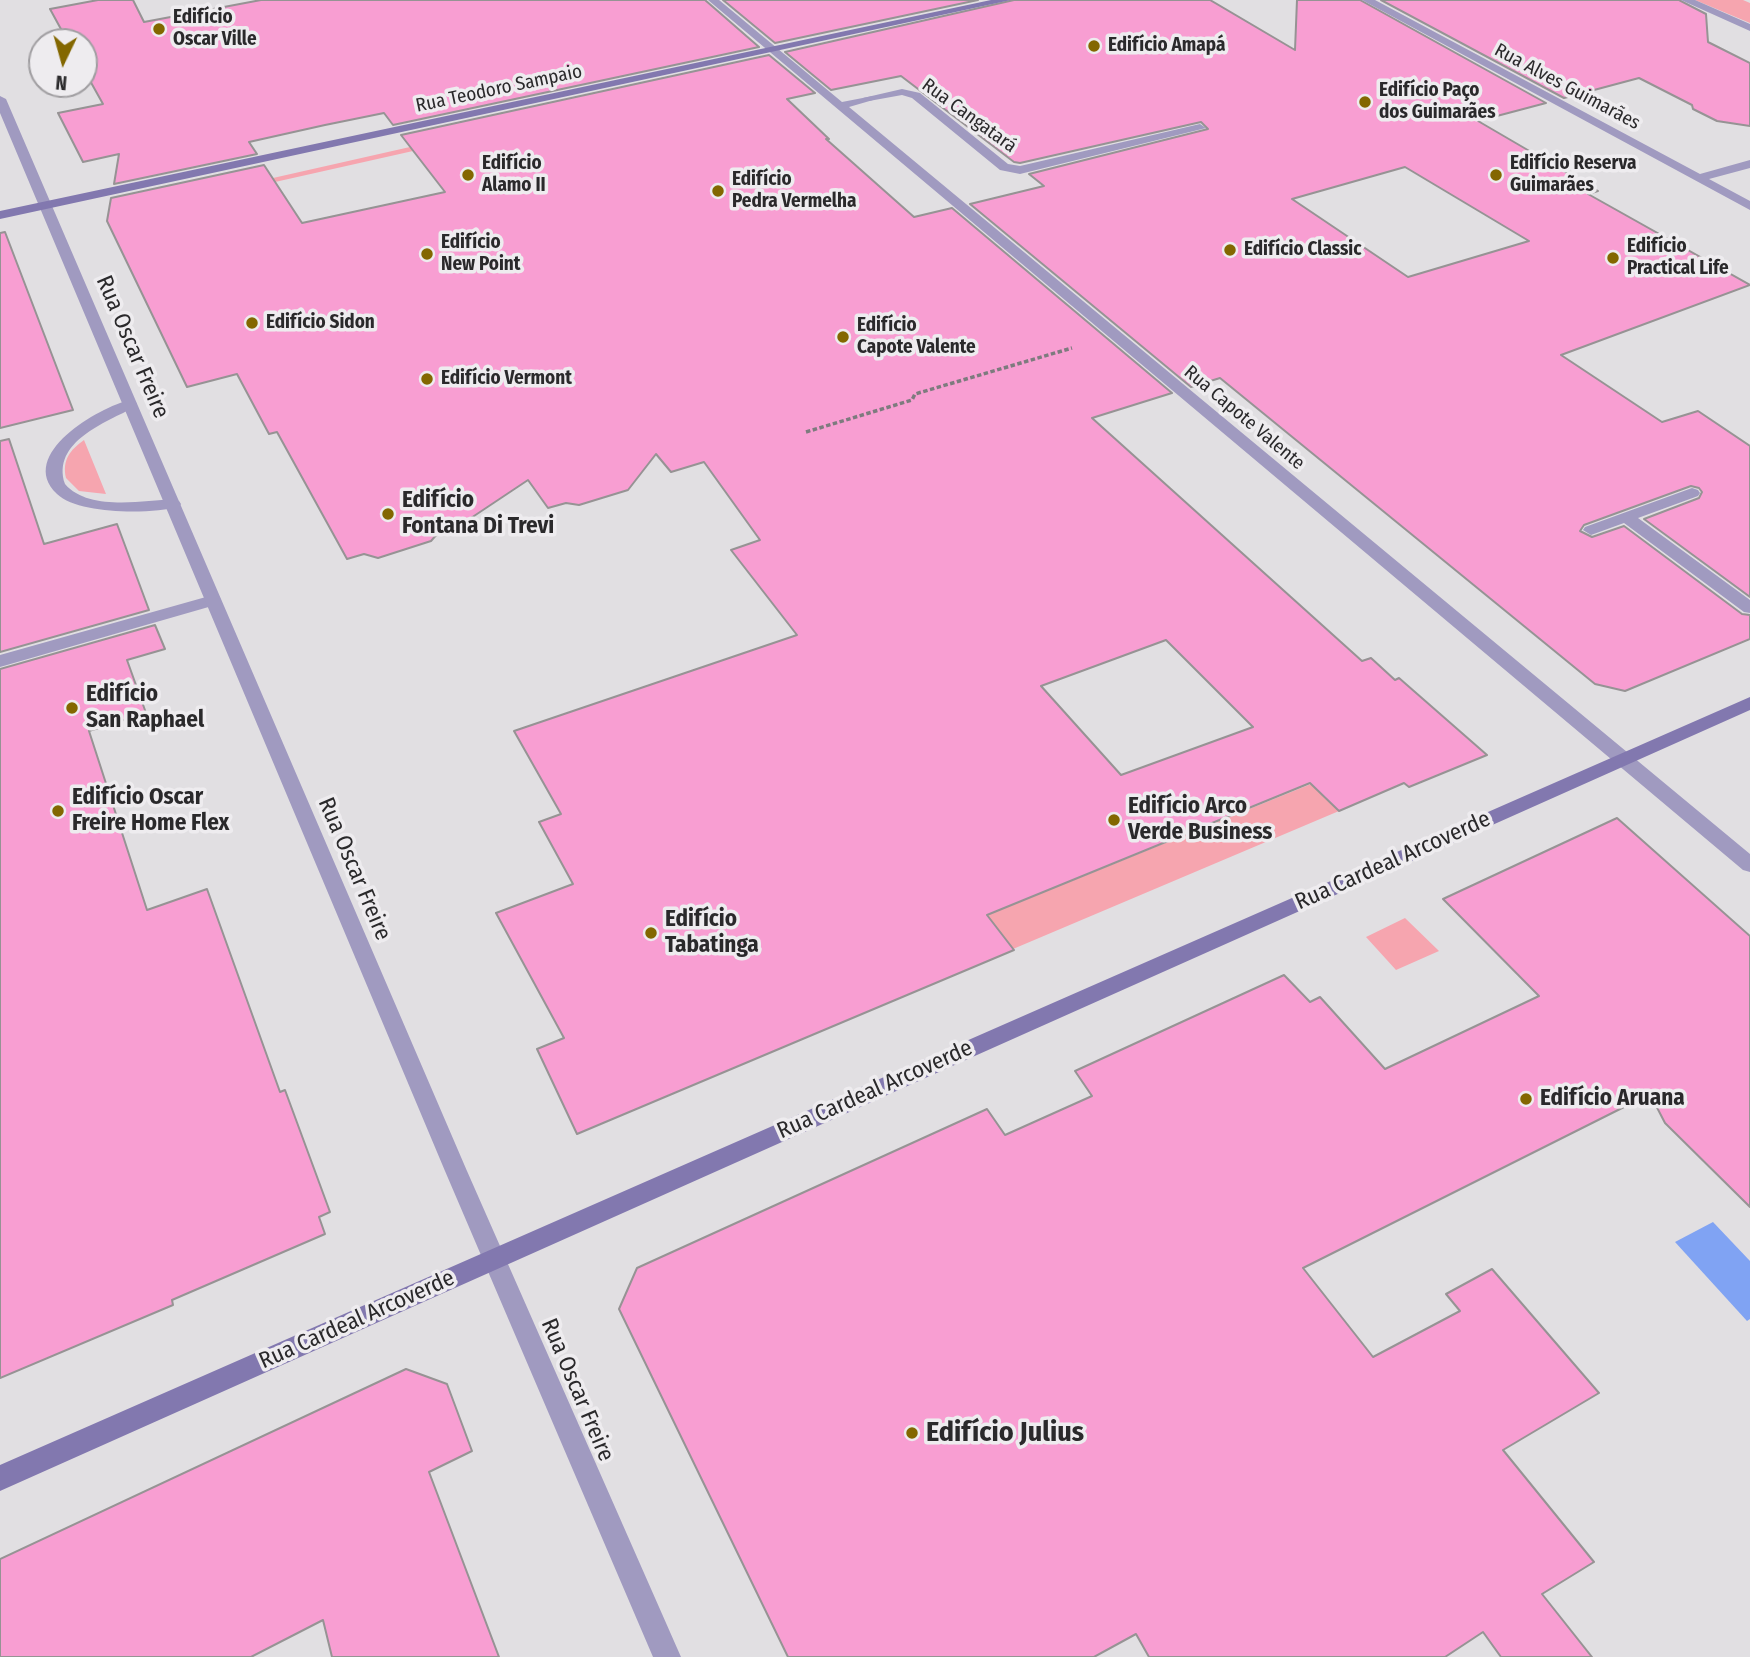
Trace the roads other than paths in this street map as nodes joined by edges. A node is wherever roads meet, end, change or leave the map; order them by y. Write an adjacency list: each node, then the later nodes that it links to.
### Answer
1 (713, 0): 6 (street, Rua Capote Valente)
2 (1006, 0): 6 (main road, Rua Teodoro Sampaio)
3 (1367, 0): 11 (street, Rua Alves Guimarães)
4 (1686, 0): 5 (street)
5 (1750, 28)
6 (773, 50): 8 (street, Rua Capote Valente); 12 (main road, Rua Teodoro Sampaio)
7 (0, 99): 12 (street, Rua Oscar Freire)
8 (841, 106): 9 (street, Rua Cangatará); 24 (street, Rua Capote Valente)
9 (1200, 128)
10 (1750, 164): 11 (street)
11 (1700, 178): 13 (street, Rua Alves Guimarães)
12 (45, 205): 14 (main road, Rua Teodoro Sampaio); 15 (street, Rua Oscar Freire)
13 (1750, 206)
14 (0, 215)
15 (130, 404): 17 (street, Rua Oscar Freire); 17 (street)
16 (1692, 493): 18 (street)
17 (173, 504): 20 (street, Rua Oscar Freire)
18 (1626, 517): 19 (street); 21 (street)
19 (1591, 530)
20 (213, 600): 22 (street); 26 (street, Rua Oscar Freire)
21 (1750, 608)
22 (0, 661)
23 (1750, 703): 24 (main road, Rua Cardeal Arcoverde)
24 (1623, 758): 25 (street, Rua Capote Valente); 26 (main road, Rua Cardeal Arcoverde)
25 (1750, 865)
26 (494, 1259): 27 (main road, Rua Cardeal Arcoverde); 28 (street, Rua Oscar Freire)
27 (0, 1478)
28 (667, 1657)

